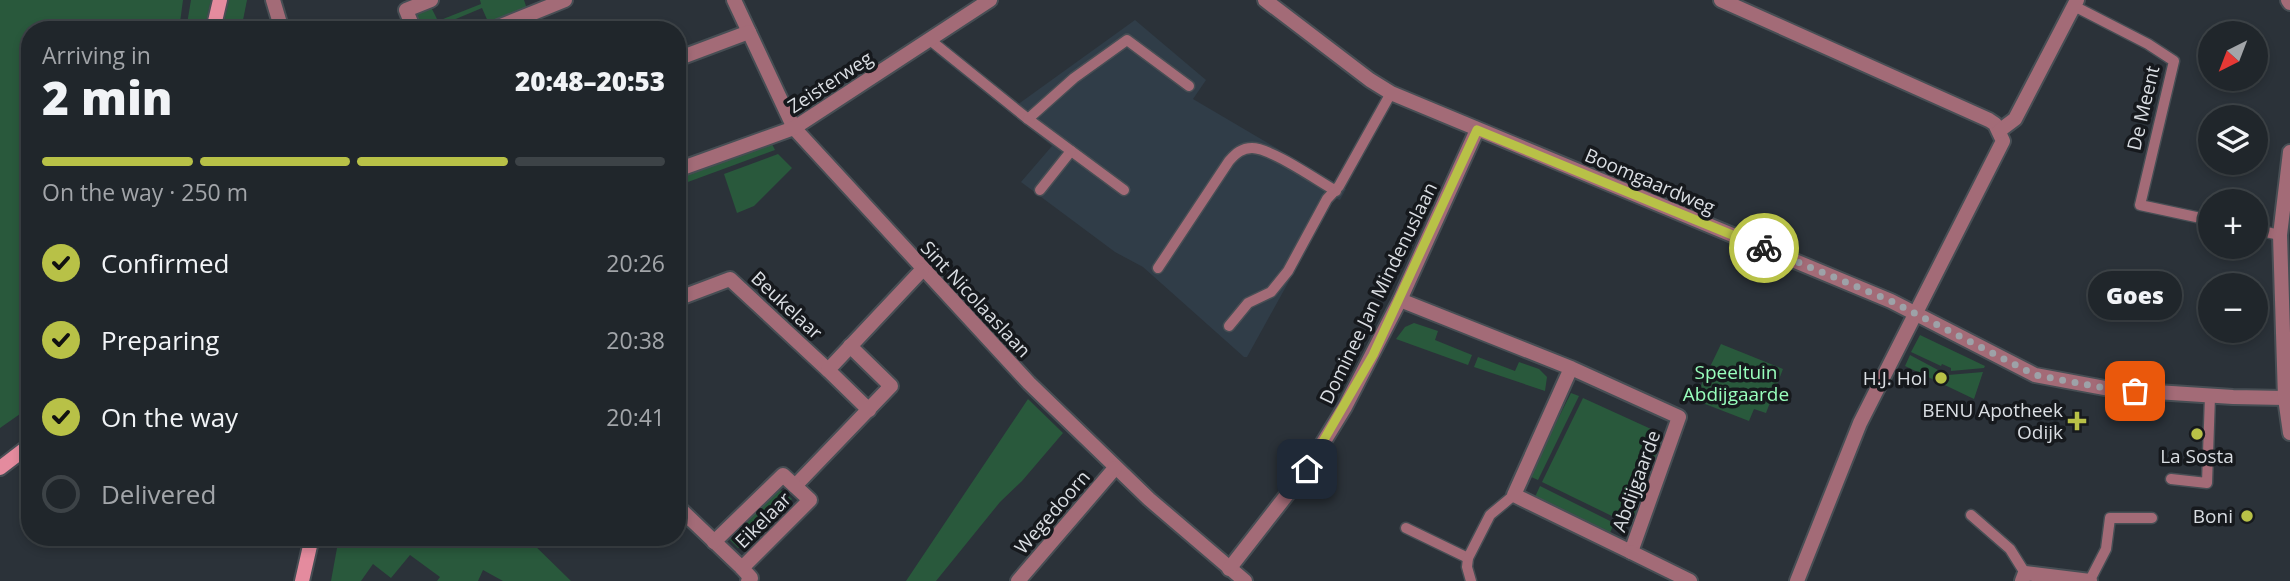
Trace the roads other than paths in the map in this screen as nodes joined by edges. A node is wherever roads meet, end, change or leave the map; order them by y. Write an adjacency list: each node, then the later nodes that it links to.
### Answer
1 (220, 0): 10 (street)
2 (272, 0): 11 (street)
3 (431, 0): 12 (street)
4 (565, 0): 13 (street)
5 (734, 0): 14 (street, Sint Nicolaaslaan)
6 (990, 0): 15 (street, Zeisterweg)
7 (1265, 0): 18 (street, Boomgaardweg)
8 (1721, 0): 22 (street)
9 (2076, 3): 22 (street); 29 (lane, De Meent)
10 (214, 21)
11 (279, 21)
12 (410, 21)
13 (513, 21)
14 (749, 32): 16 (street); 20 (street, Sint Nicolaaslaan)
15 (930, 40): 19 (lane); 20 (street, Zeisterweg)
16 (686, 56)
17 (1189, 86): 19 (lane)
18 (1391, 93): 21 (street, Boomgaardweg); 28 (lane)
19 (1028, 119): 23 (lane)
20 (794, 128): 25 (street, Zeisterweg); 33 (street, Sint Nicolaaslaan)
21 (1477, 130): 35 (street, Dominee Jan Mindenuslaan); 36 (street, Boomgaardweg)
22 (1999, 131): 36 (street)
23 (1071, 151): 26 (lane); 27 (lane)
24 (2290, 152): 31 (street)
25 (686, 167)
26 (1040, 190)
27 (1124, 190)
28 (1336, 191): 32 (lane); 37 (lane)
29 (2198, 217)
30 (2268, 232): 31 (lane)
31 (2280, 234): 42 (street)
32 (1158, 268)
33 (922, 270): 38 (street); 47 (street, Sint Nicolaaslaan)
34 (686, 296): 40 (street, Beukelaar)
35 (1400, 300): 39 (street, Abdijgaarde); 59 (street, Dominee Jan Mindenuslaan)
36 (1915, 313): 41 (street, Boomgaardweg); 67 (street)
37 (1228, 326)
38 (850, 346): 40 (street); 43 (street, Eikelaar)
39 (1571, 368): 50 (street); 57 (street, Abdijgaarde)
40 (828, 370): 43 (street)
41 (2210, 396): 42 (street, Boomgaardweg); 48 (lane)
42 (2285, 398): 44 (street)
43 (869, 410): 49 (street, Eikelaar)
44 (2290, 433)
45 (21, 452): 46 (street)
46 (0, 468)
47 (1115, 468): 59 (street, Sint Nicolaaslaan); 64 (street, Wegedoorn)
48 (2171, 479)
49 (795, 486): 55 (street, Eikelaar); 60 (street, Eikelaar)
50 (1514, 495): 57 (street, Abdijgaarde); 58 (lane)
51 (686, 515): 55 (street)
52 (1971, 515): 61 (lane)
53 (2152, 518): 68 (lane)
54 (1406, 528): 58 (lane)
55 (715, 542): 60 (street)
56 (310, 546): 63 (street)
57 (1631, 552): 62 (street, Abdijgaarde)
58 (1468, 558): 66 (lane)
59 (1229, 569): 65 (street, Sint Nicolaaslaan)
60 (745, 574)
61 (2023, 577): 68 (street)
62 (1683, 580)
63 (302, 581)
64 (1018, 581)
65 (1245, 581)
66 (1471, 581)
67 (1797, 581)
68 (2090, 581)

